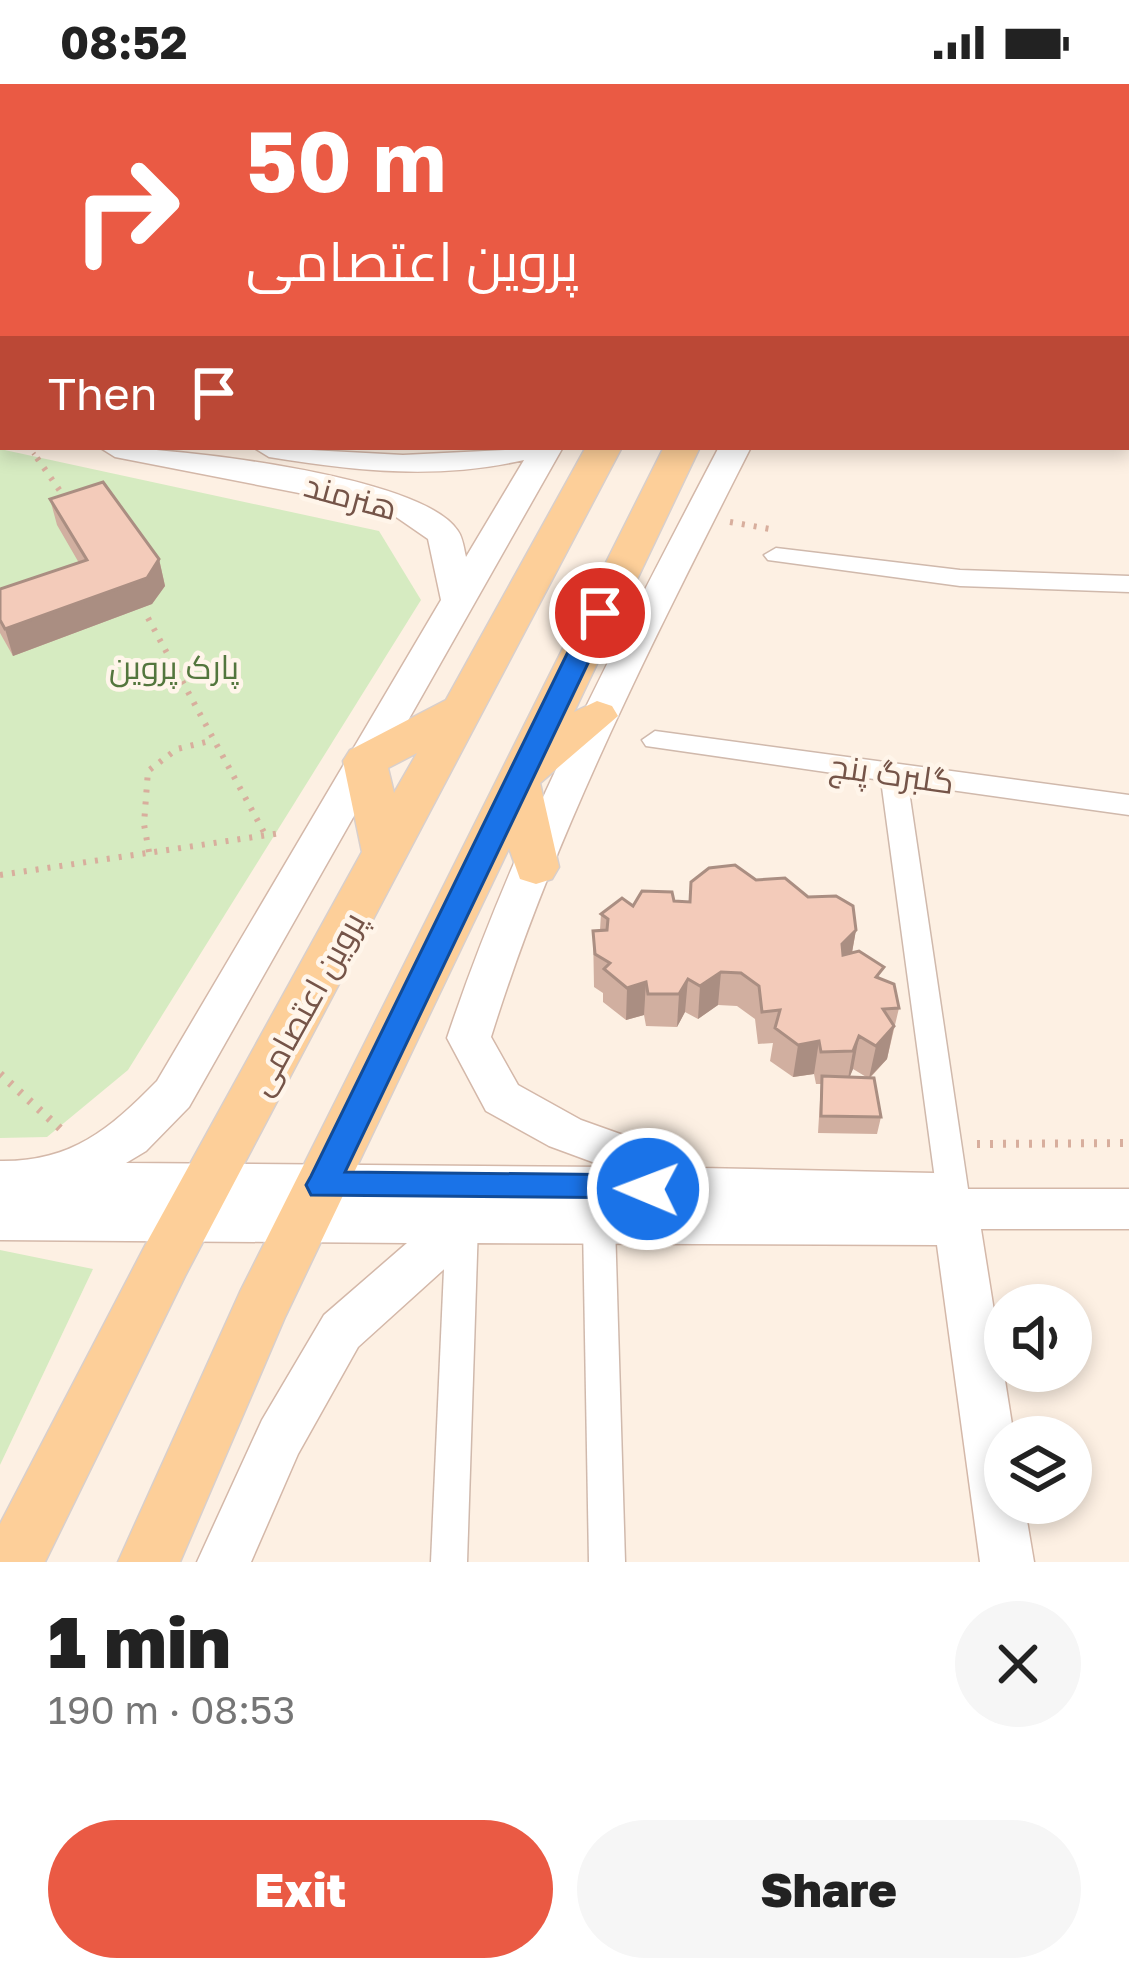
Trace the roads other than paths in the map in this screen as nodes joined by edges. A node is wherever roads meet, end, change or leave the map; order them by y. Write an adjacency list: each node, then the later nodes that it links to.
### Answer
1 (139, 450): 8 (main road, هنرمند)
2 (279, 450): 8 (main road, هنرمند)
3 (522, 450): 8 (main road, هنرمند)
4 (545, 450): 11 (main road)
5 (602, 450): 12 (main road, پروین اعتصامی)
6 (681, 450): 17 (main road)
7 (734, 450): 13 (main road)
8 (374, 480): 11 (main road, هنرمند)
9 (776, 555): 10 (street)
10 (1129, 584)
11 (458, 600): 15 (main road)
12 (468, 707): 15 (main road); 19 (main road, پروین اعتصامی)
13 (598, 716): 17 (main road); 20 (main road)
14 (655, 740): 16 (street, گلبرگ پنج)
15 (365, 761): 19 (main road); 21 (main road)
16 (893, 773): 18 (street, گلبرگ پنج); 25 (street)
17 (518, 779): 20 (main road); 24 (main road)
18 (1129, 805)
19 (386, 856): 23 (main road, پروین اعتصامی)
20 (536, 867): 22 (main road)
21 (14, 1181): 23 (main road)
22 (734, 1190): 24 (main road); 25 (main road)
23 (197, 1203): 24 (main road); 27 (main road); 30 (main road, پروین اعتصامی)
24 (313, 1204): 28 (main road); 31 (main road)
25 (955, 1209): 26 (main road); 29 (main road); 35 (main road)
26 (1129, 1209)
27 (0, 1220)
28 (462, 1224): 29 (main road); 32 (main road); 33 (street)
29 (599, 1224): 34 (street)
30 (13, 1562)
31 (149, 1562)
32 (224, 1562)
33 (449, 1562)
34 (607, 1562)
35 (1006, 1562)

